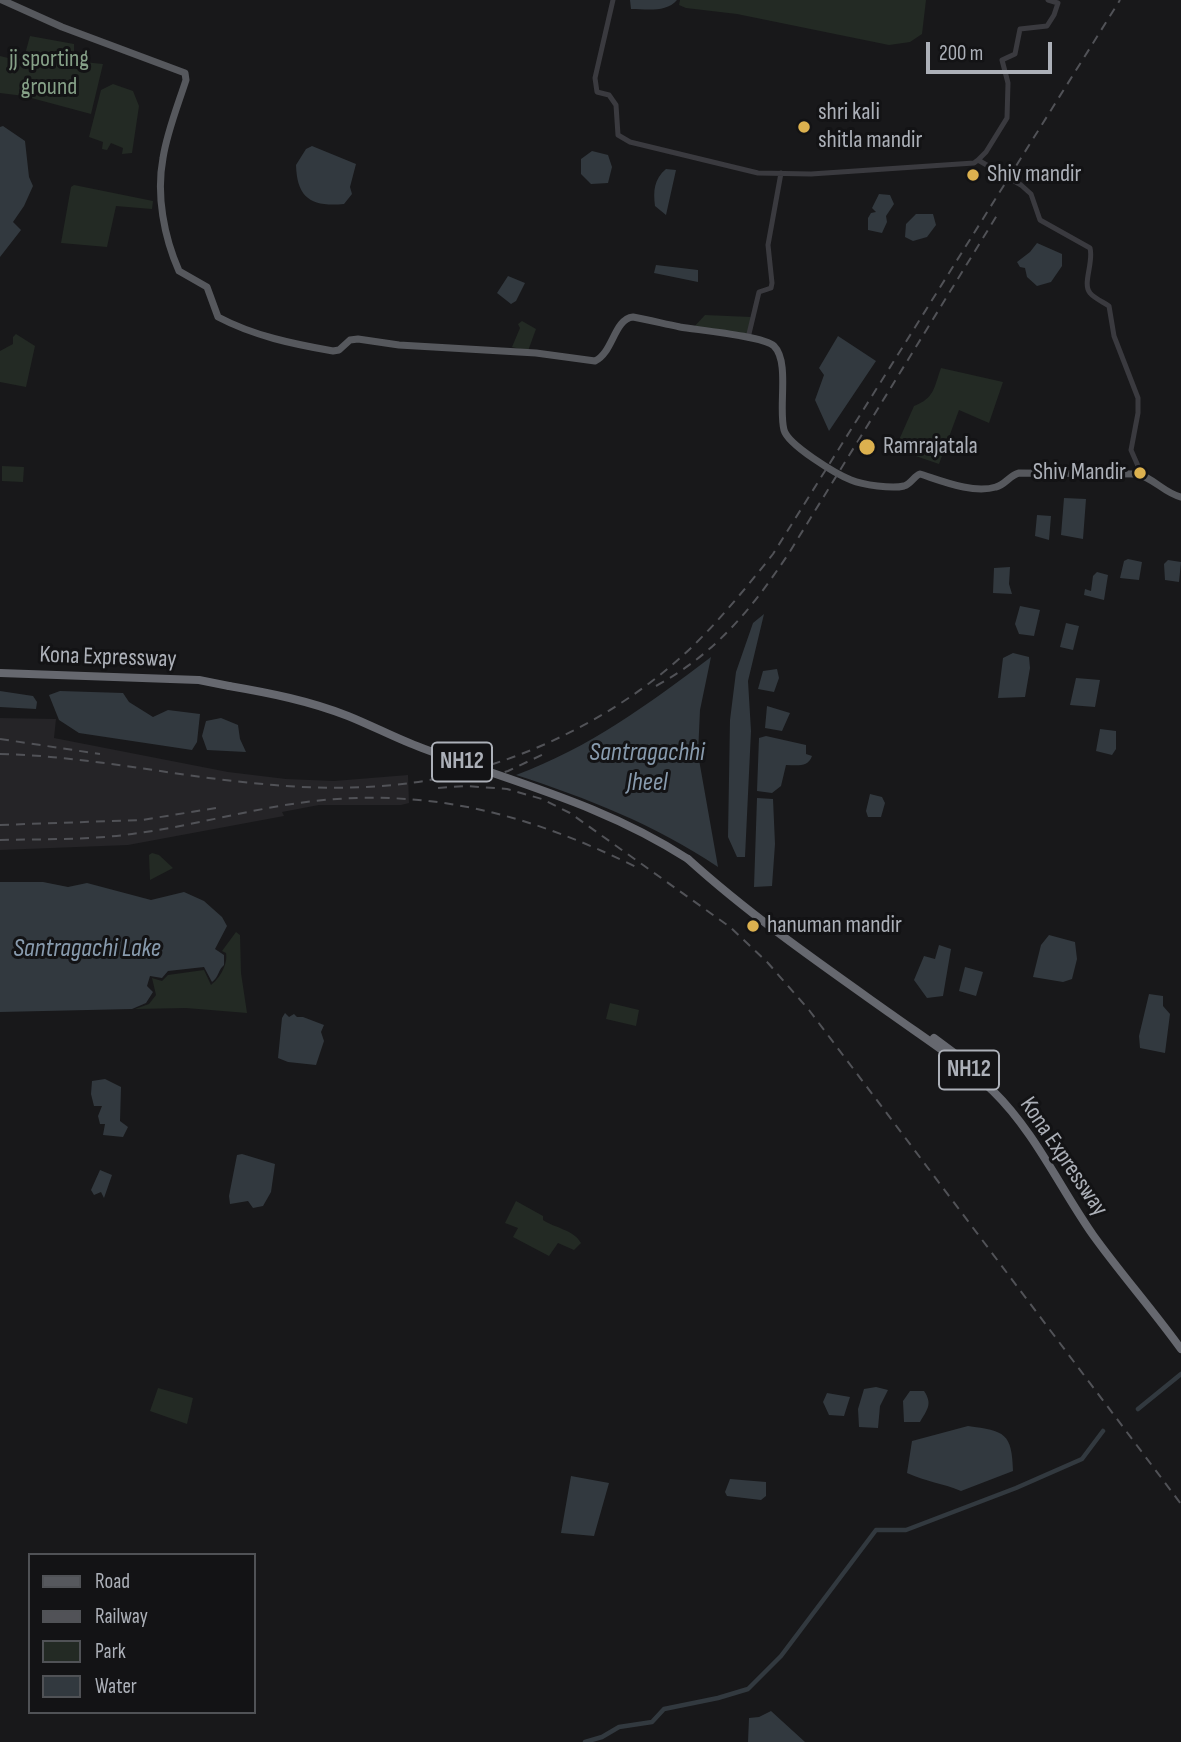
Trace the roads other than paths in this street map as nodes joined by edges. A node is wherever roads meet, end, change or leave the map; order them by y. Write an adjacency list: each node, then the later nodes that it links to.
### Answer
1 (2, 0): 6 (main road)
2 (612, 0): 5 (street)
3 (1048, 0): 4 (street)
4 (978, 160): 5 (street); 7 (street)
5 (781, 173): 6 (street)
6 (748, 338): 7 (main road)
7 (1142, 475): 8 (main road)
8 (1181, 497)
9 (0, 676): 10 (highway, Kona Expressway / NH12, bridge)
10 (688, 859): 11 (highway, Kona Expressway / NH12); 12 (highway, Kona Expressway / NH12)
11 (1181, 1340)
12 (1181, 1349)

